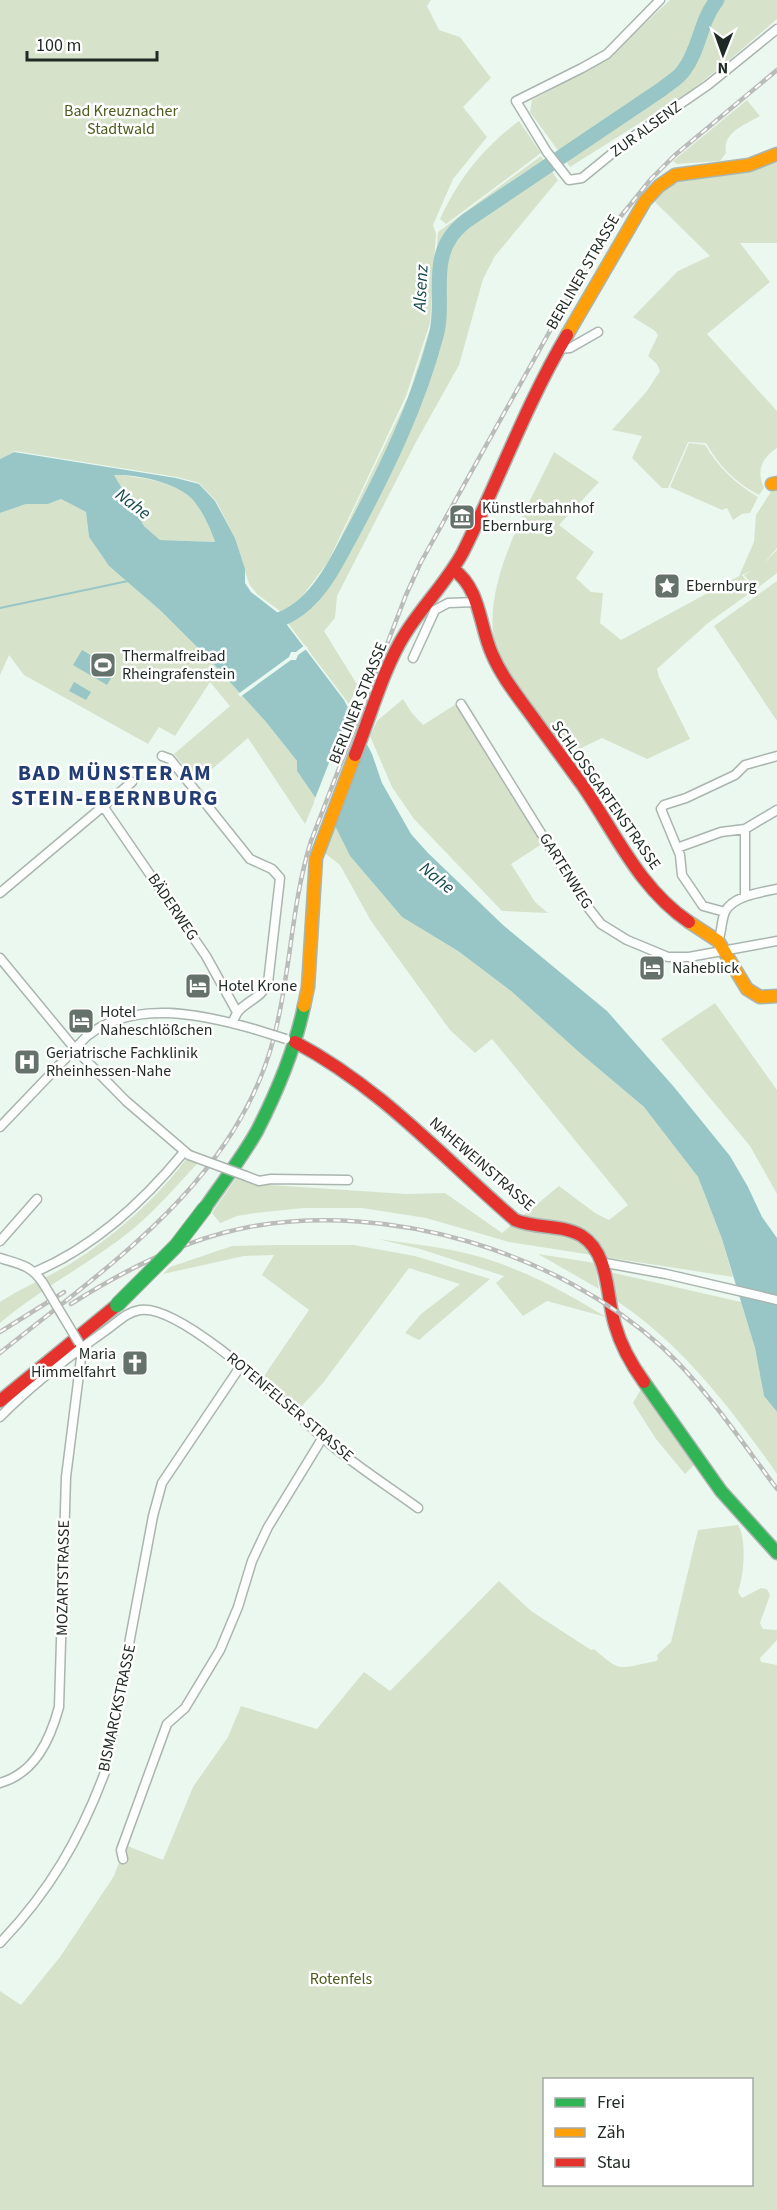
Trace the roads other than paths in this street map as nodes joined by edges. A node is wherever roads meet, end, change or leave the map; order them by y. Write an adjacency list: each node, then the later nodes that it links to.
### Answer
1 (660, 0): 2 (street, ZUR ALSENZ)
2 (777, 29)
3 (777, 154): 5 (main road, BERLINER STRASSE)
4 (598, 332): 5 (street)
5 (558, 349): 6 (main road, BERLINER STRASSE)
6 (453, 570): 7 (main road, SCHLOSSGARTENSTRASSE); 27 (main road, BERLINER STRASSE)
7 (476, 602): 8 (street); 22 (main road, SCHLOSSGARTENSTRASSE)
8 (413, 658)
9 (461, 704): 22 (street, GARTENWEG)
10 (162, 756): 25 (street)
11 (777, 756): 16 (street)
12 (132, 782): 13 (street)
13 (103, 806): 18 (street); 25 (street, BÄDERWEG)
14 (777, 810): 15 (street)
15 (744, 829): 16 (street); 19 (street)
16 (677, 848): 20 (street)
17 (777, 889): 19 (street)
18 (0, 893)
19 (745, 896): 20 (street)
20 (725, 912): 22 (street)
21 (777, 941): 22 (street, GARTENWEG)
22 (722, 946): 24 (main road, SCHLOSSGARTENSTRASSE)
23 (0, 958): 28 (street)
24 (777, 996)
25 (237, 1012): 26 (street)
26 (233, 1023): 27 (street, bridge); 28 (street)
27 (290, 1040): 35 (main road, NAHEWEINSTRASSE); 40 (main road, BERLINER STRASSE, bridge)
28 (75, 1049): 29 (street); 30 (street)
29 (0, 1127)
30 (186, 1154): 31 (street, bridge); 36 (street)
31 (348, 1180)
32 (37, 1199): 33 (street)
33 (0, 1241)
34 (0, 1258): 36 (street)
35 (600, 1262): 37 (street); 44 (main road, NAHEWEINSTRASSE)
36 (35, 1272): 38 (street, bridge)
37 (777, 1300)
38 (80, 1345): 39 (street, ROTENFELSER STRASSE); 41 (street); 45 (street, MOZARTSTRASSE)
39 (242, 1364): 42 (street, ROTENFELSER STRASSE); 47 (street, BISMARCKSTRASSE)
40 (0, 1401)
41 (0, 1417)
42 (323, 1437): 43 (street, ROTENFELSER STRASSE); 46 (street)
43 (418, 1508)
44 (777, 1553)
45 (0, 1784)
46 (123, 1859)
47 (0, 1944)

